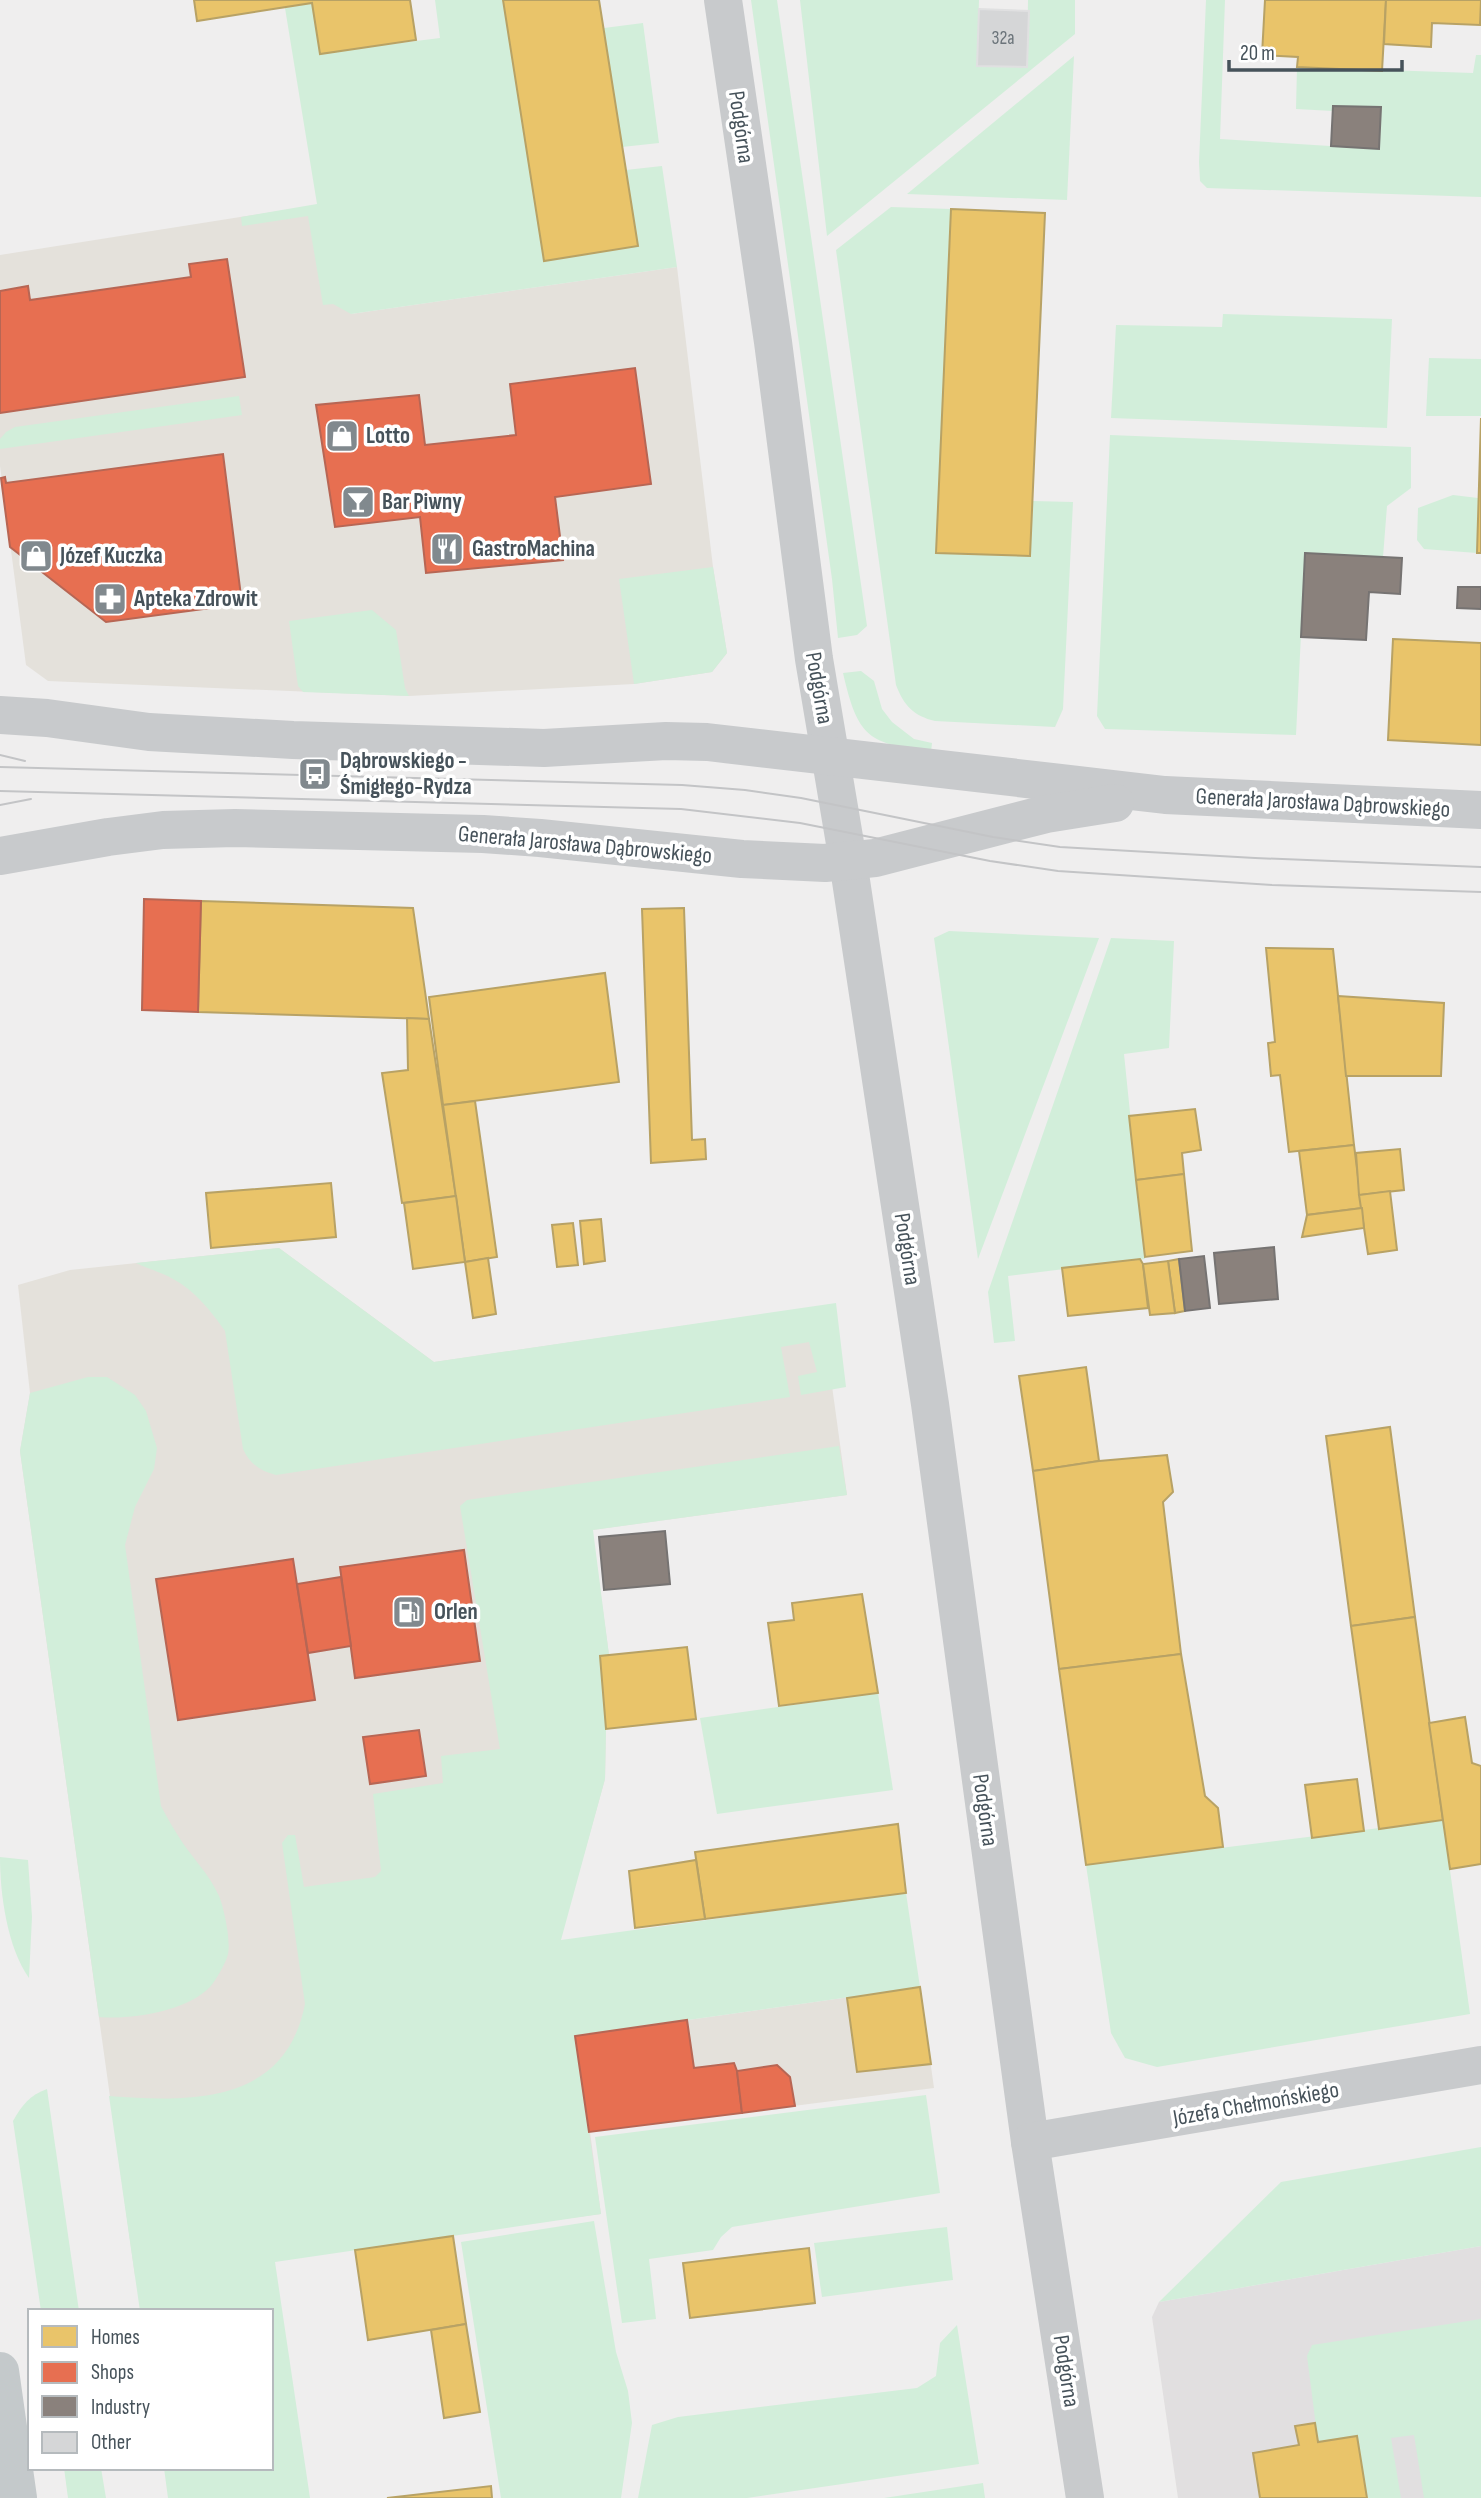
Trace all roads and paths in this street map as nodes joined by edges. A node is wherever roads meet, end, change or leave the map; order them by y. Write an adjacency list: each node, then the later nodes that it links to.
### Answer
1 (723, 0): 3 (street, Podgórna)
2 (0, 715): 3 (street, Generała Jarosława Dąbrowskiego)
3 (831, 757): 4 (street, Generała Jarosława Dąbrowskiego); 7 (street, Podgórna)
4 (1166, 795): 5 (street, Generała Jarosława Dąbrowskiego); 7 (street, Generała Jarosława Dąbrowskiego)
5 (1481, 810)
6 (0, 856): 7 (street, Generała Jarosława Dąbrowskiego)
7 (848, 861): 9 (street, Podgórna)
8 (1481, 2065): 9 (street, Józefa Chełmońskiego)
9 (1030, 2142): 12 (street, Podgórna)
10 (0, 2371): 11 (main road)
11 (18, 2498)
12 (1085, 2498)

